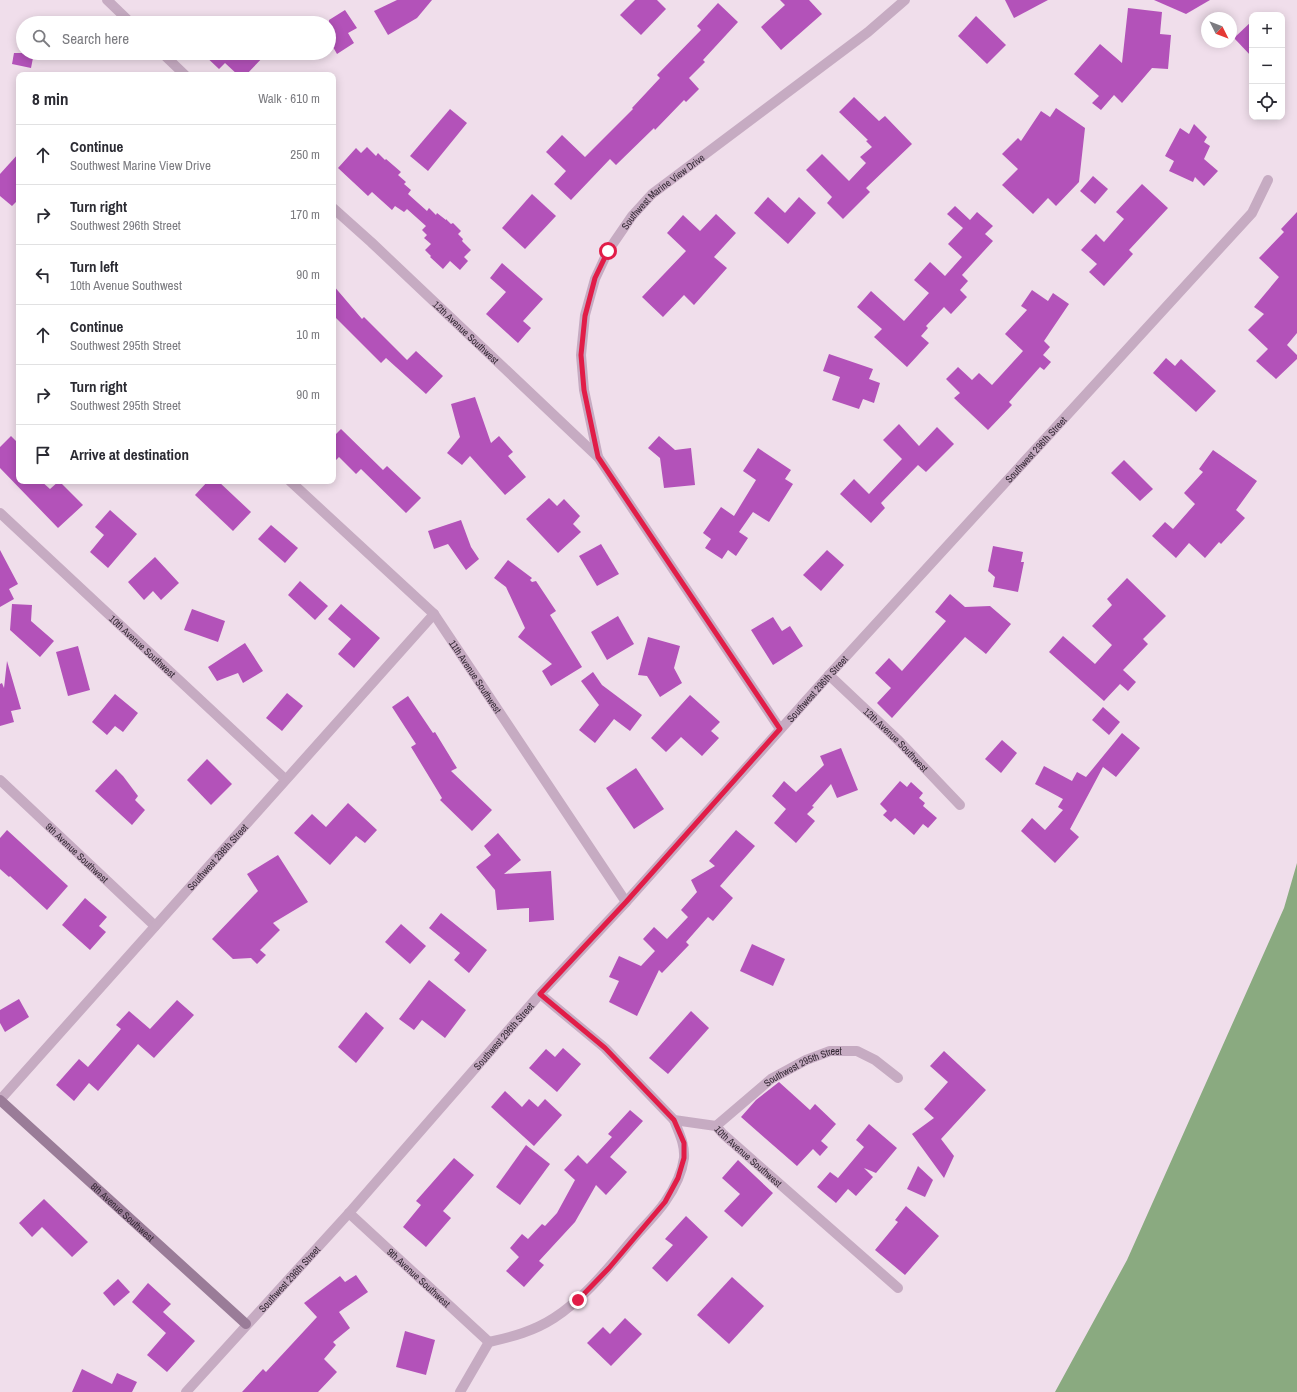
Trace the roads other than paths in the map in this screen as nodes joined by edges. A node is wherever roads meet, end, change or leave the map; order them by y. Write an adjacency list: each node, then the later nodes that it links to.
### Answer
1 (106, 0): 3 (street)
2 (905, 0): 8 (street, Southwest Marine View Drive)
3 (123, 16)
4 (169, 60): 5 (street)
5 (182, 72)
6 (1268, 180): 12 (street, Southwest 296th Street)
7 (336, 211): 8 (street, 12th Avenue Southwest)
8 (598, 457): 13 (street, Southwest Marine View Drive)
9 (293, 484): 11 (street, 11th Avenue Southwest)
10 (0, 513): 14 (street, 10th Avenue Southwest)
11 (434, 614): 14 (street, Southwest 298th Street); 17 (street, 11th Avenue Southwest)
12 (829, 675): 13 (street, Southwest 296th Street); 16 (street, 12th Avenue Southwest)
13 (780, 729): 17 (street, Southwest 296th Street)
14 (285, 779): 18 (street, Southwest 298th Street)
15 (0, 780): 18 (street, 9th Avenue Southwest)
16 (960, 805)
17 (626, 902): 19 (street, Southwest 296th Street)
18 (155, 926): 21 (street, Southwest 298th Street)
19 (540, 994): 22 (street); 24 (street, Southwest 296th Street)
20 (898, 1078): 23 (street, Southwest 295th Street)
21 (0, 1100): 26 (street, 8th Avenue Southwest)
22 (674, 1120): 23 (street, 10th Avenue Southwest); 27 (street)
23 (716, 1126): 25 (street, 10th Avenue Southwest)
24 (349, 1213): 26 (street, Southwest 296th Street); 27 (street, 9th Avenue Southwest)
25 (898, 1288)
26 (246, 1324): 28 (street, Southwest 296th Street)
27 (489, 1342): 29 (street)
28 (186, 1392)
29 (460, 1392)

